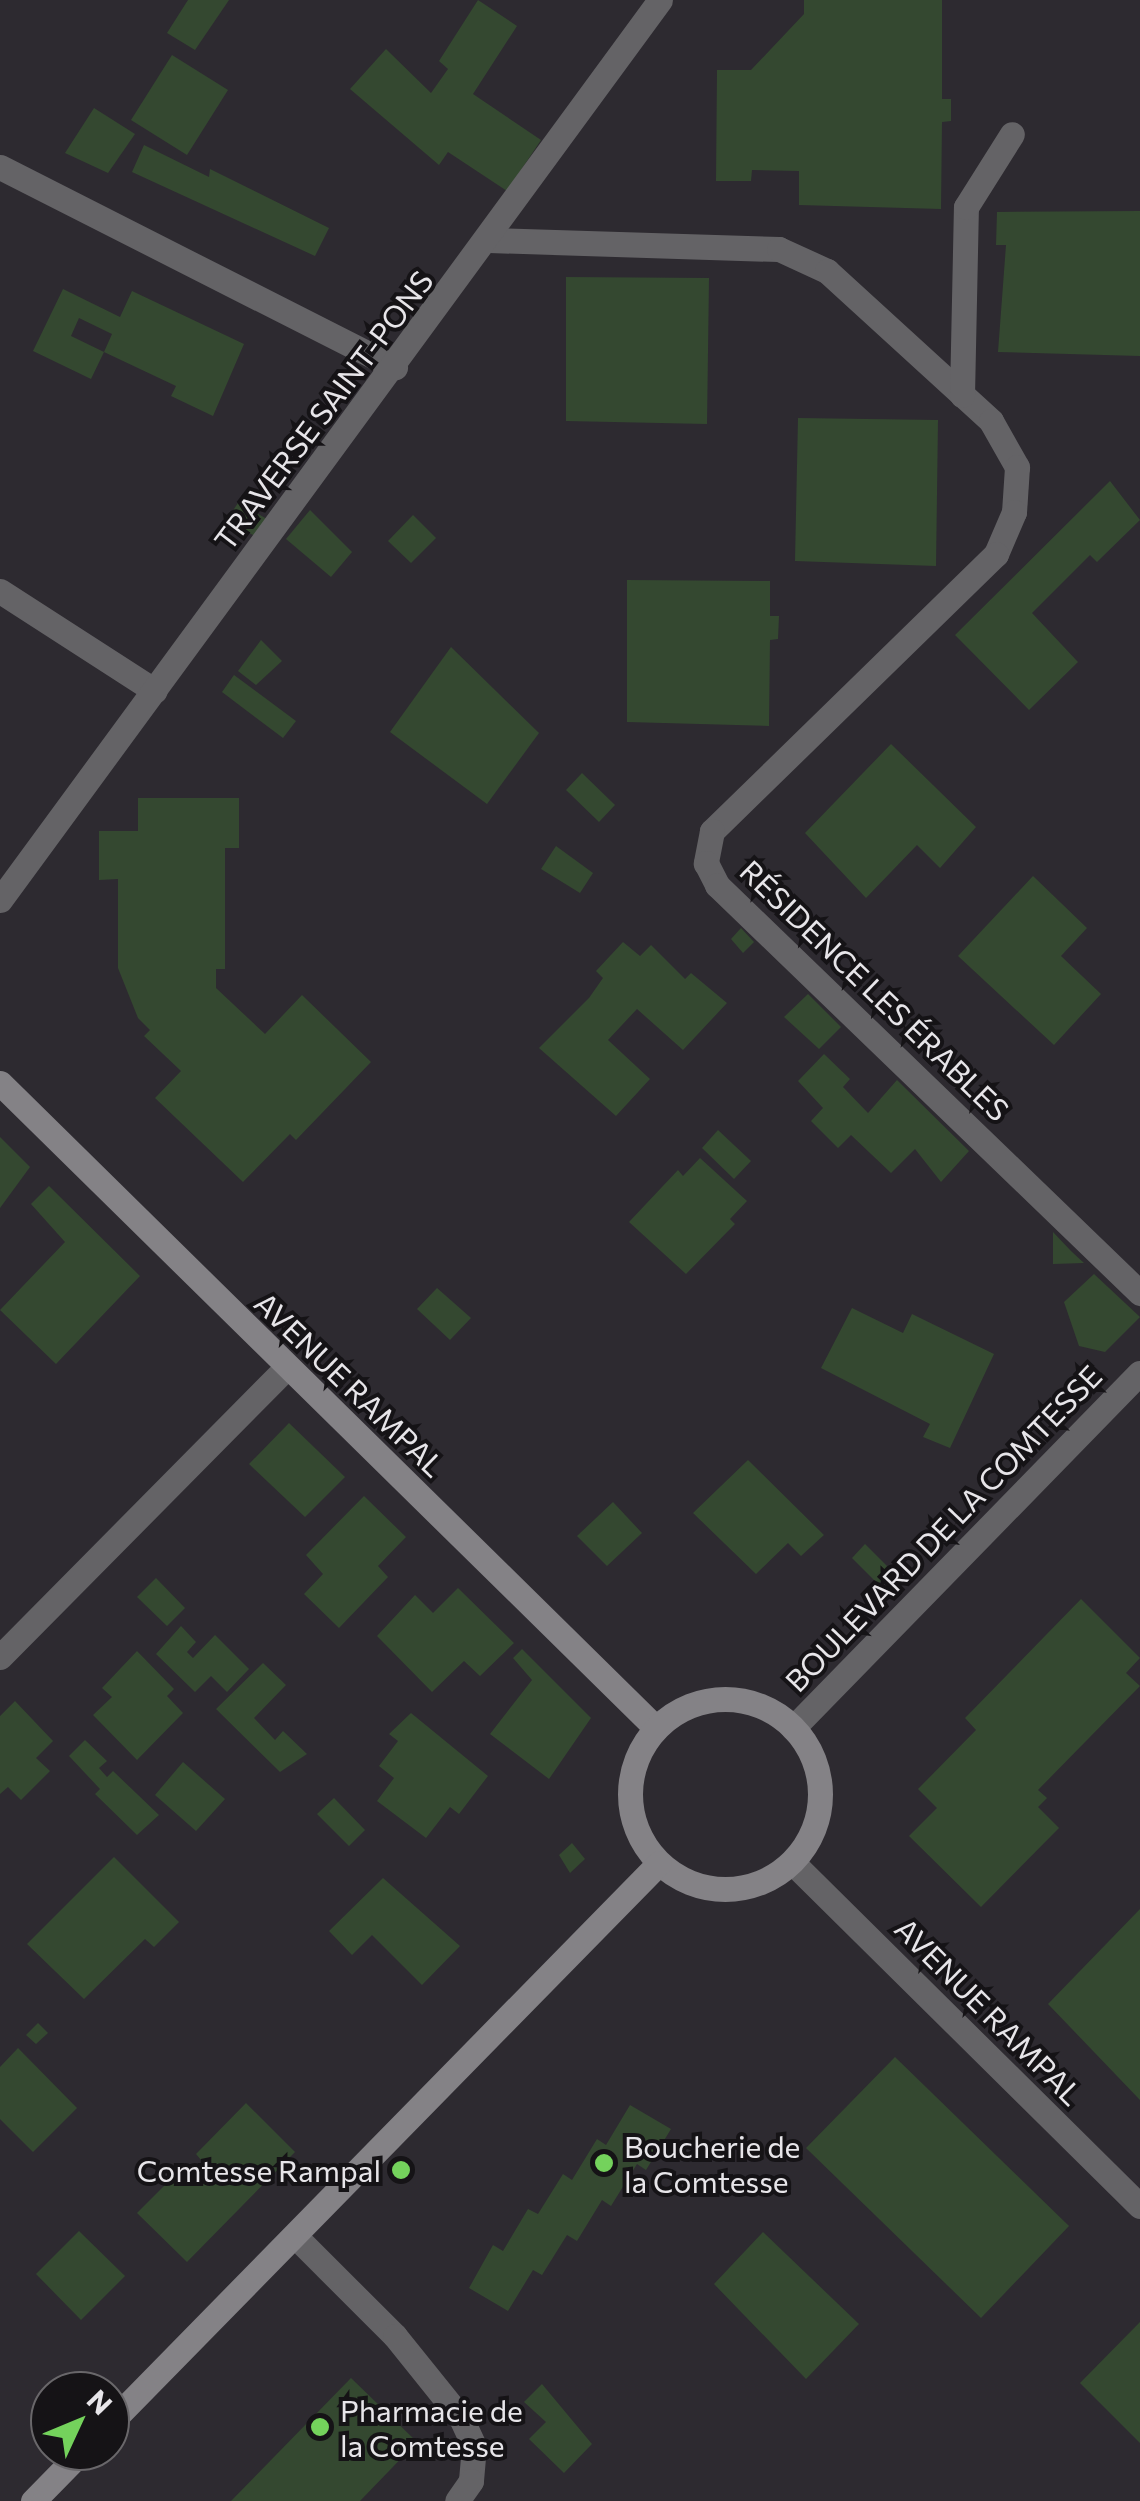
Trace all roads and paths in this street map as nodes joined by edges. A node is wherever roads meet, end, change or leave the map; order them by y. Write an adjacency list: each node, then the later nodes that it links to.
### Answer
1 (660, 0): 4 (street, TRAVERSE SAINT-PONS)
2 (1012, 134): 6 (street)
3 (0, 166): 5 (street)
4 (489, 240): 5 (street, TRAVERSE SAINT-PONS); 6 (street, RÉSIDENCE LES ÉRABLES)
5 (395, 367): 8 (street, TRAVERSE SAINT-PONS)
6 (962, 395): 13 (street, RÉSIDENCE LES ÉRABLES)
7 (0, 591): 8 (street)
8 (155, 691): 9 (street, TRAVERSE SAINT-PONS)
9 (32, 854): 10 (street, TRAVERSE SAINT-PONS); 11 (street, TRAVERSE SAINT-PONS)
10 (0, 872)
11 (0, 900)
12 (0, 1083): 14 (street, AVENUE RAMPAL)
13 (1140, 1293)
14 (286, 1368): 16 (street); 17 (street, AVENUE RAMPAL)
15 (1140, 1373): 18 (street, BOULEVARD DE LA COMTESSE)
16 (0, 1657)
17 (656, 1728): 18 (street); 20 (street)
18 (793, 1728): 19 (street)
19 (792, 1862): 20 (street); 21 (street, AVENUE RAMPAL)
20 (659, 1864): 22 (street)
21 (1140, 2206)
22 (295, 2236): 23 (street); 26 (street)
23 (130, 2403)
24 (62, 2471): 25 (street)
25 (33, 2501)
26 (457, 2501)

